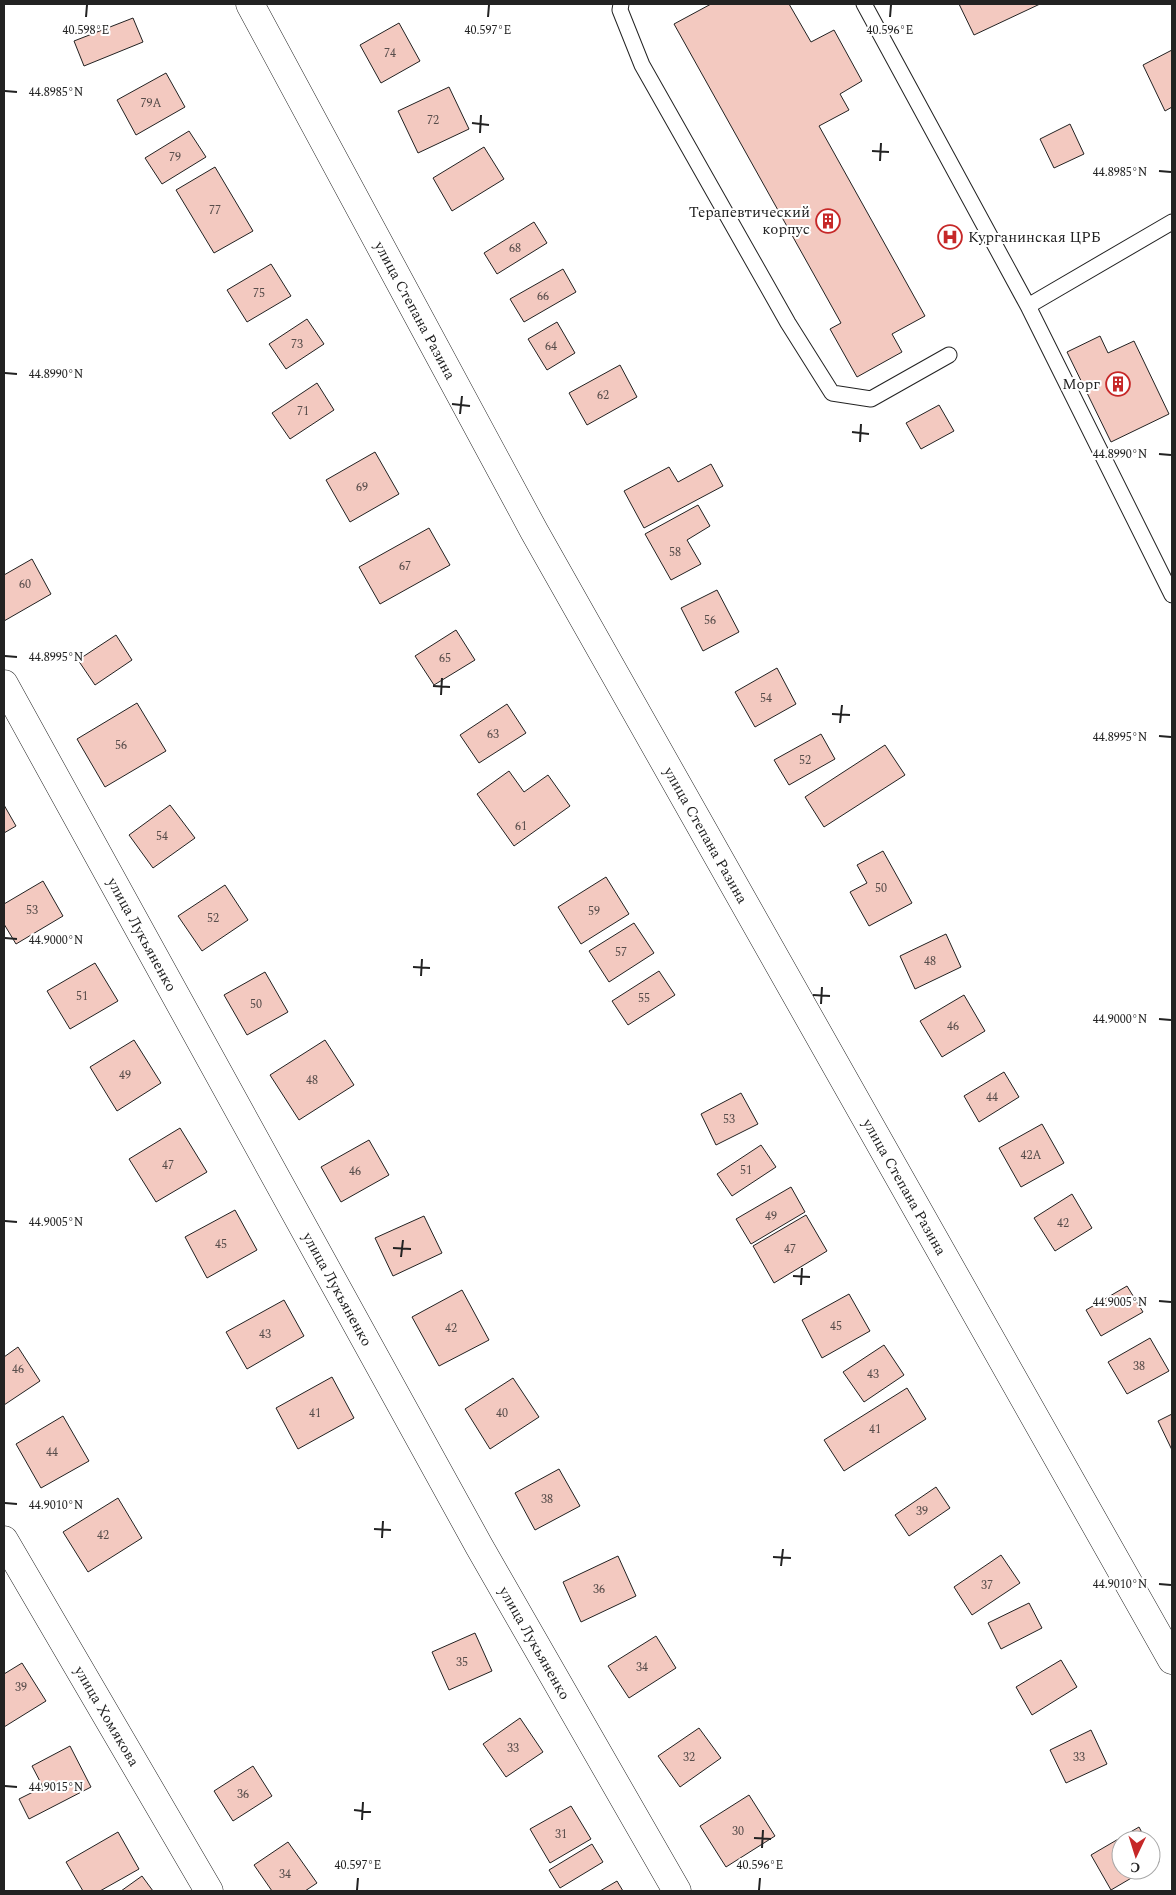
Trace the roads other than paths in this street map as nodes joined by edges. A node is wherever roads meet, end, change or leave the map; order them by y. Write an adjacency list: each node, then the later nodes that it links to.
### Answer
1 (250, 4): 10 (street, улица Степана Разина)
2 (621, 4): 6 (lane)
3 (864, 4): 5 (lane)
4 (1172, 222): 5 (lane)
5 (1028, 306): 7 (lane)
6 (949, 355)
7 (1172, 595)
8 (4, 684): 12 (street, улица Лукьяненко)
9 (4, 1540): 11 (street, улица Хомякова)
10 (1172, 1660)
11 (209, 1891)
12 (677, 1891)

